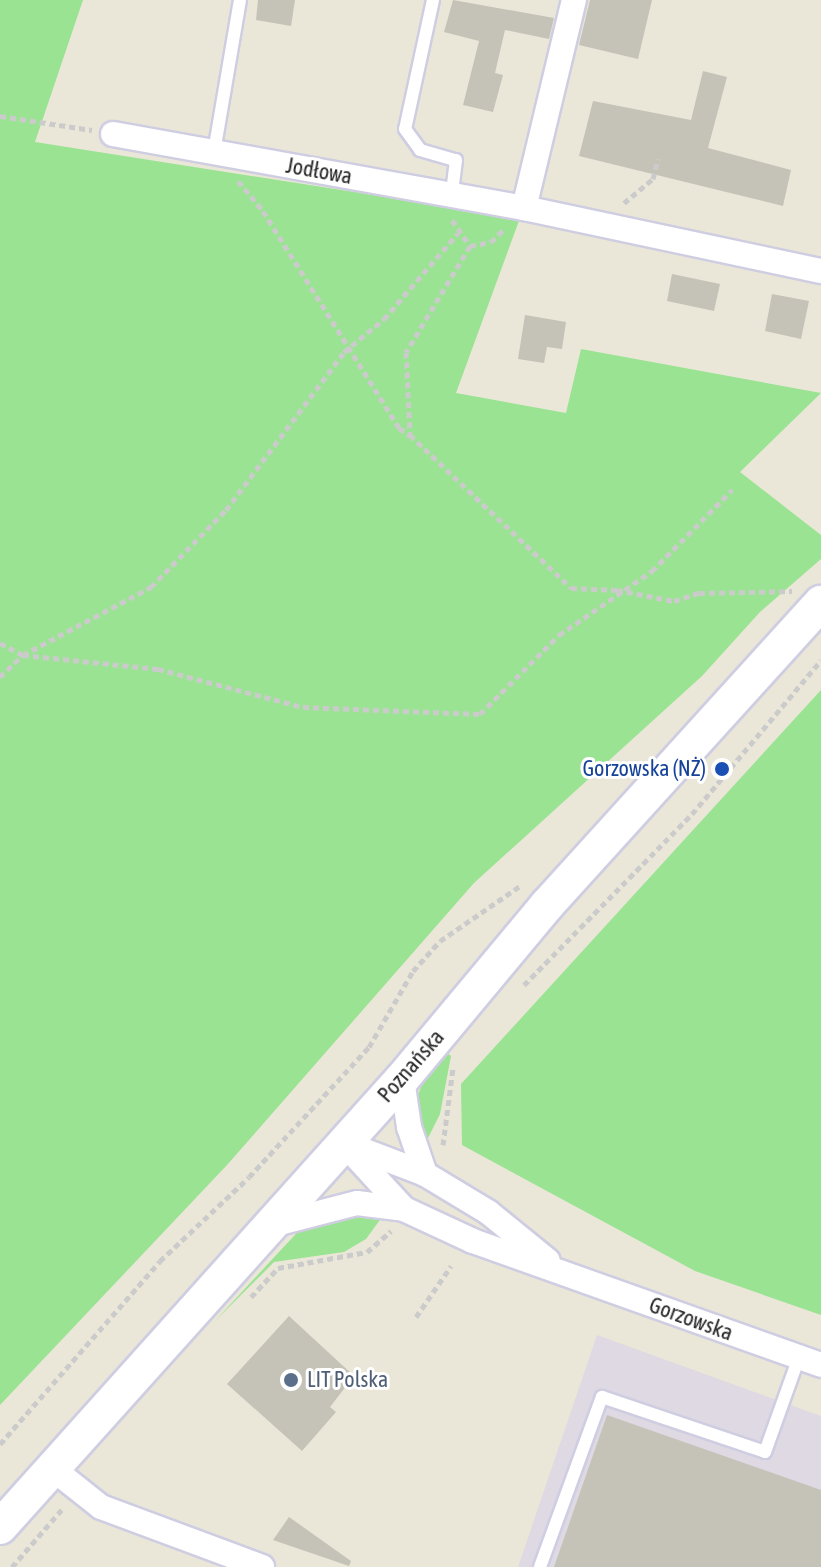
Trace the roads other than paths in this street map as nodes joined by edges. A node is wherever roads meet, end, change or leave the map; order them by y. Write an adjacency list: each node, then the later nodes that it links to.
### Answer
1 (240, 0): 5 (lane)
2 (433, 0): 6 (lane)
3 (574, 0): 7 (street)
4 (113, 134): 5 (street, Jodłowa)
5 (214, 152): 6 (street, Jodłowa)
6 (452, 195): 7 (street, Jodłowa)
7 (524, 208): 8 (street, Jodłowa)
8 (821, 271)
9 (808, 593): 10 (street, Poznańska)
10 (402, 1079): 11 (street, Poznańska); 12 (street)
11 (344, 1143): 12 (street, Gorzowska); 13 (street, Gorzowska); 14 (street, Poznańska)
12 (431, 1165): 15 (street, Gorzowska)
13 (399, 1216): 14 (street, Gorzowska); 15 (street, Gorzowska)
14 (266, 1227): 17 (street, Poznańska)
15 (561, 1271): 16 (street, Gorzowska)
16 (810, 1361): 20 (lane)
17 (64, 1480): 18 (street, Poznańska); 19 (street)
18 (0, 1527)
19 (262, 1567)
20 (540, 1567)

